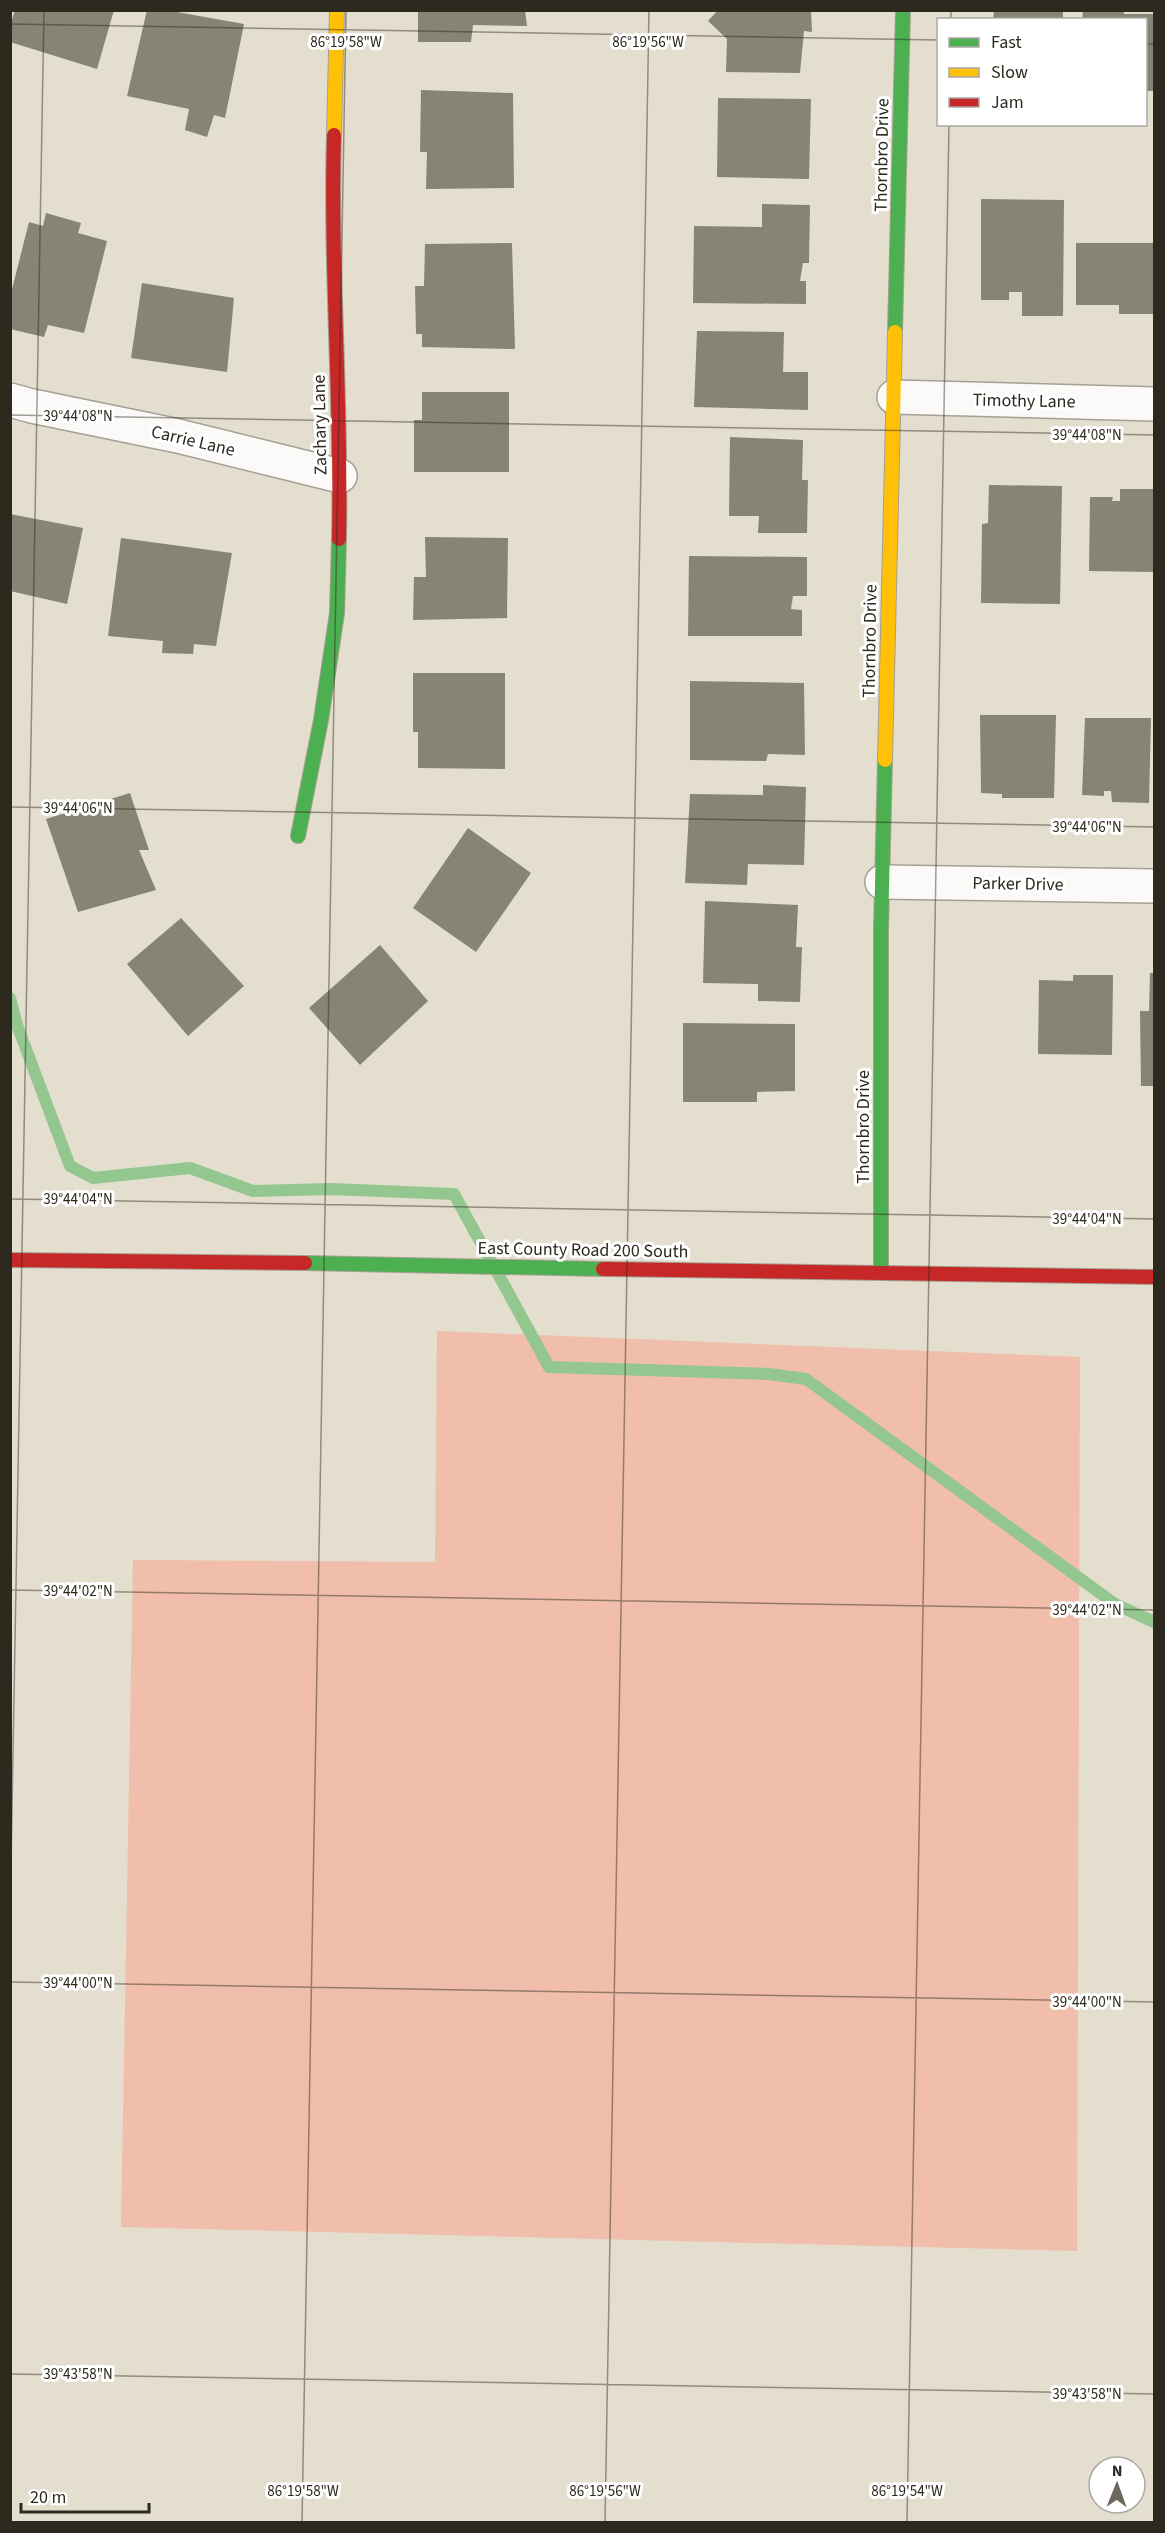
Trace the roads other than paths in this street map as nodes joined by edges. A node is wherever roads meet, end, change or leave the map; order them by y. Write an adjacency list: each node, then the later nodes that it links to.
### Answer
1 (337, 10): 6 (street, Zachary Lane)
2 (903, 10): 3 (street, Thornbro Drive)
3 (894, 397): 5 (street, Timothy Lane); 8 (street, Thornbro Drive)
4 (10, 400): 6 (street, Carrie Lane)
5 (1155, 404)
6 (340, 476): 7 (street, Zachary Lane)
7 (298, 836)
8 (882, 882): 9 (street, Parker Drive); 11 (street, Thornbro Drive)
9 (1155, 885)
10 (10, 1260): 11 (street, East County Road 200 South)
11 (881, 1272): 12 (street, East County Road 200 South)
12 (1155, 1277)

